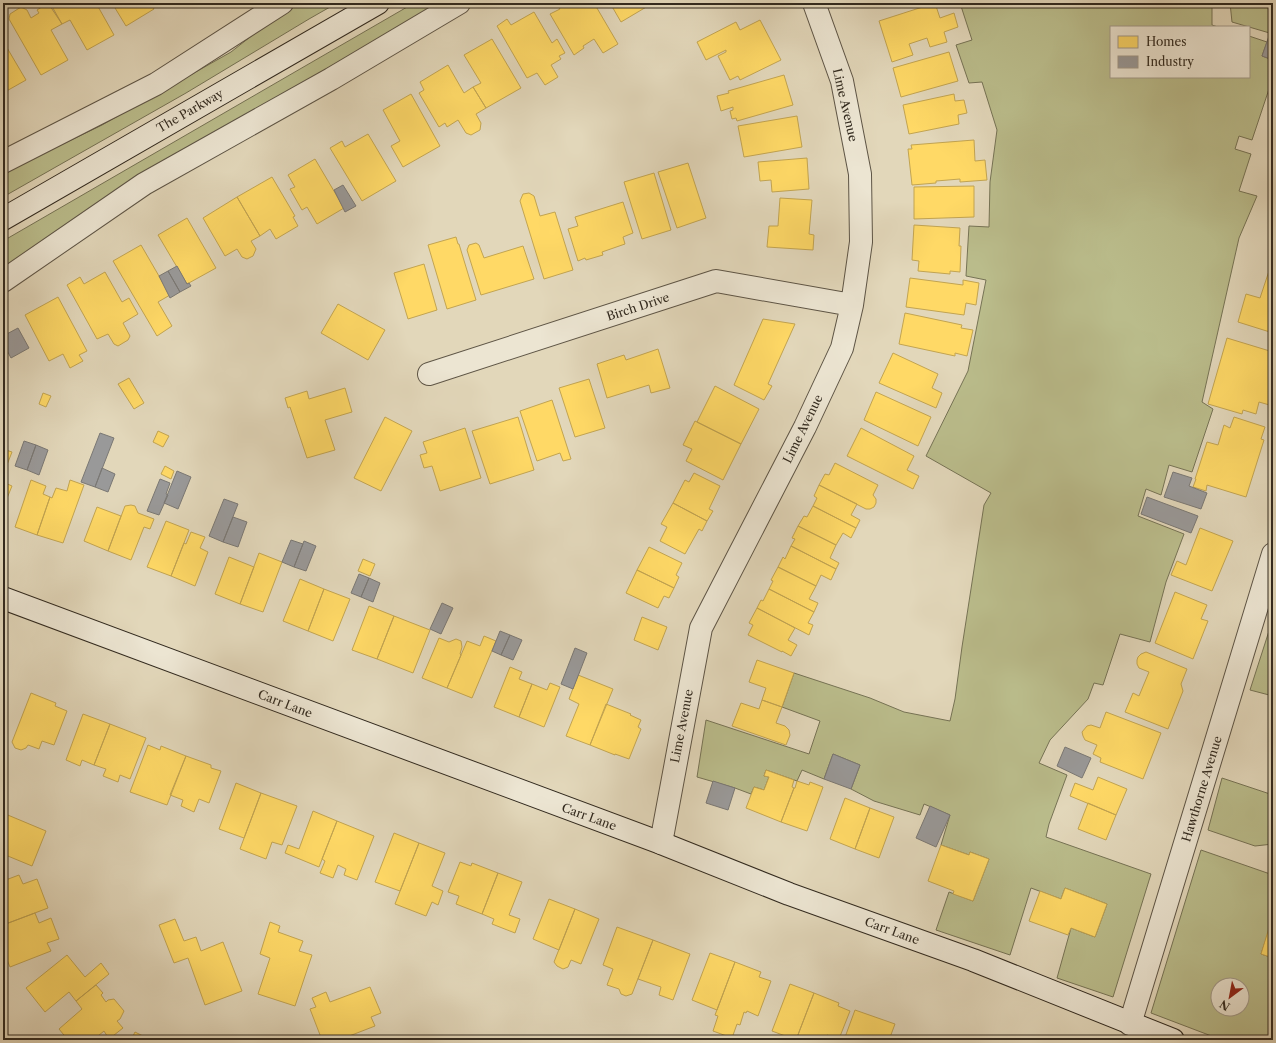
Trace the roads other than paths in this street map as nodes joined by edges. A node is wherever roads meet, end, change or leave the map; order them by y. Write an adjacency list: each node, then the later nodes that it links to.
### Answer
1 (282, 3): 5 (street)
2 (378, 3): 6 (street, The Parkway)
3 (459, 3): 7 (street)
4 (814, 3): 8 (street, Lime Avenue)
5 (3, 162)
6 (3, 219)
7 (3, 281)
8 (852, 305): 9 (street, Birch Drive); 12 (street, Lime Avenue)
9 (429, 374)
10 (1273, 554): 13 (street, Hawthorne Avenue)
11 (4, 602): 12 (street, Carr Lane)
12 (660, 843): 13 (street, Carr Lane)
13 (1130, 1024): 14 (street, Carr Lane)
14 (1172, 1040)

